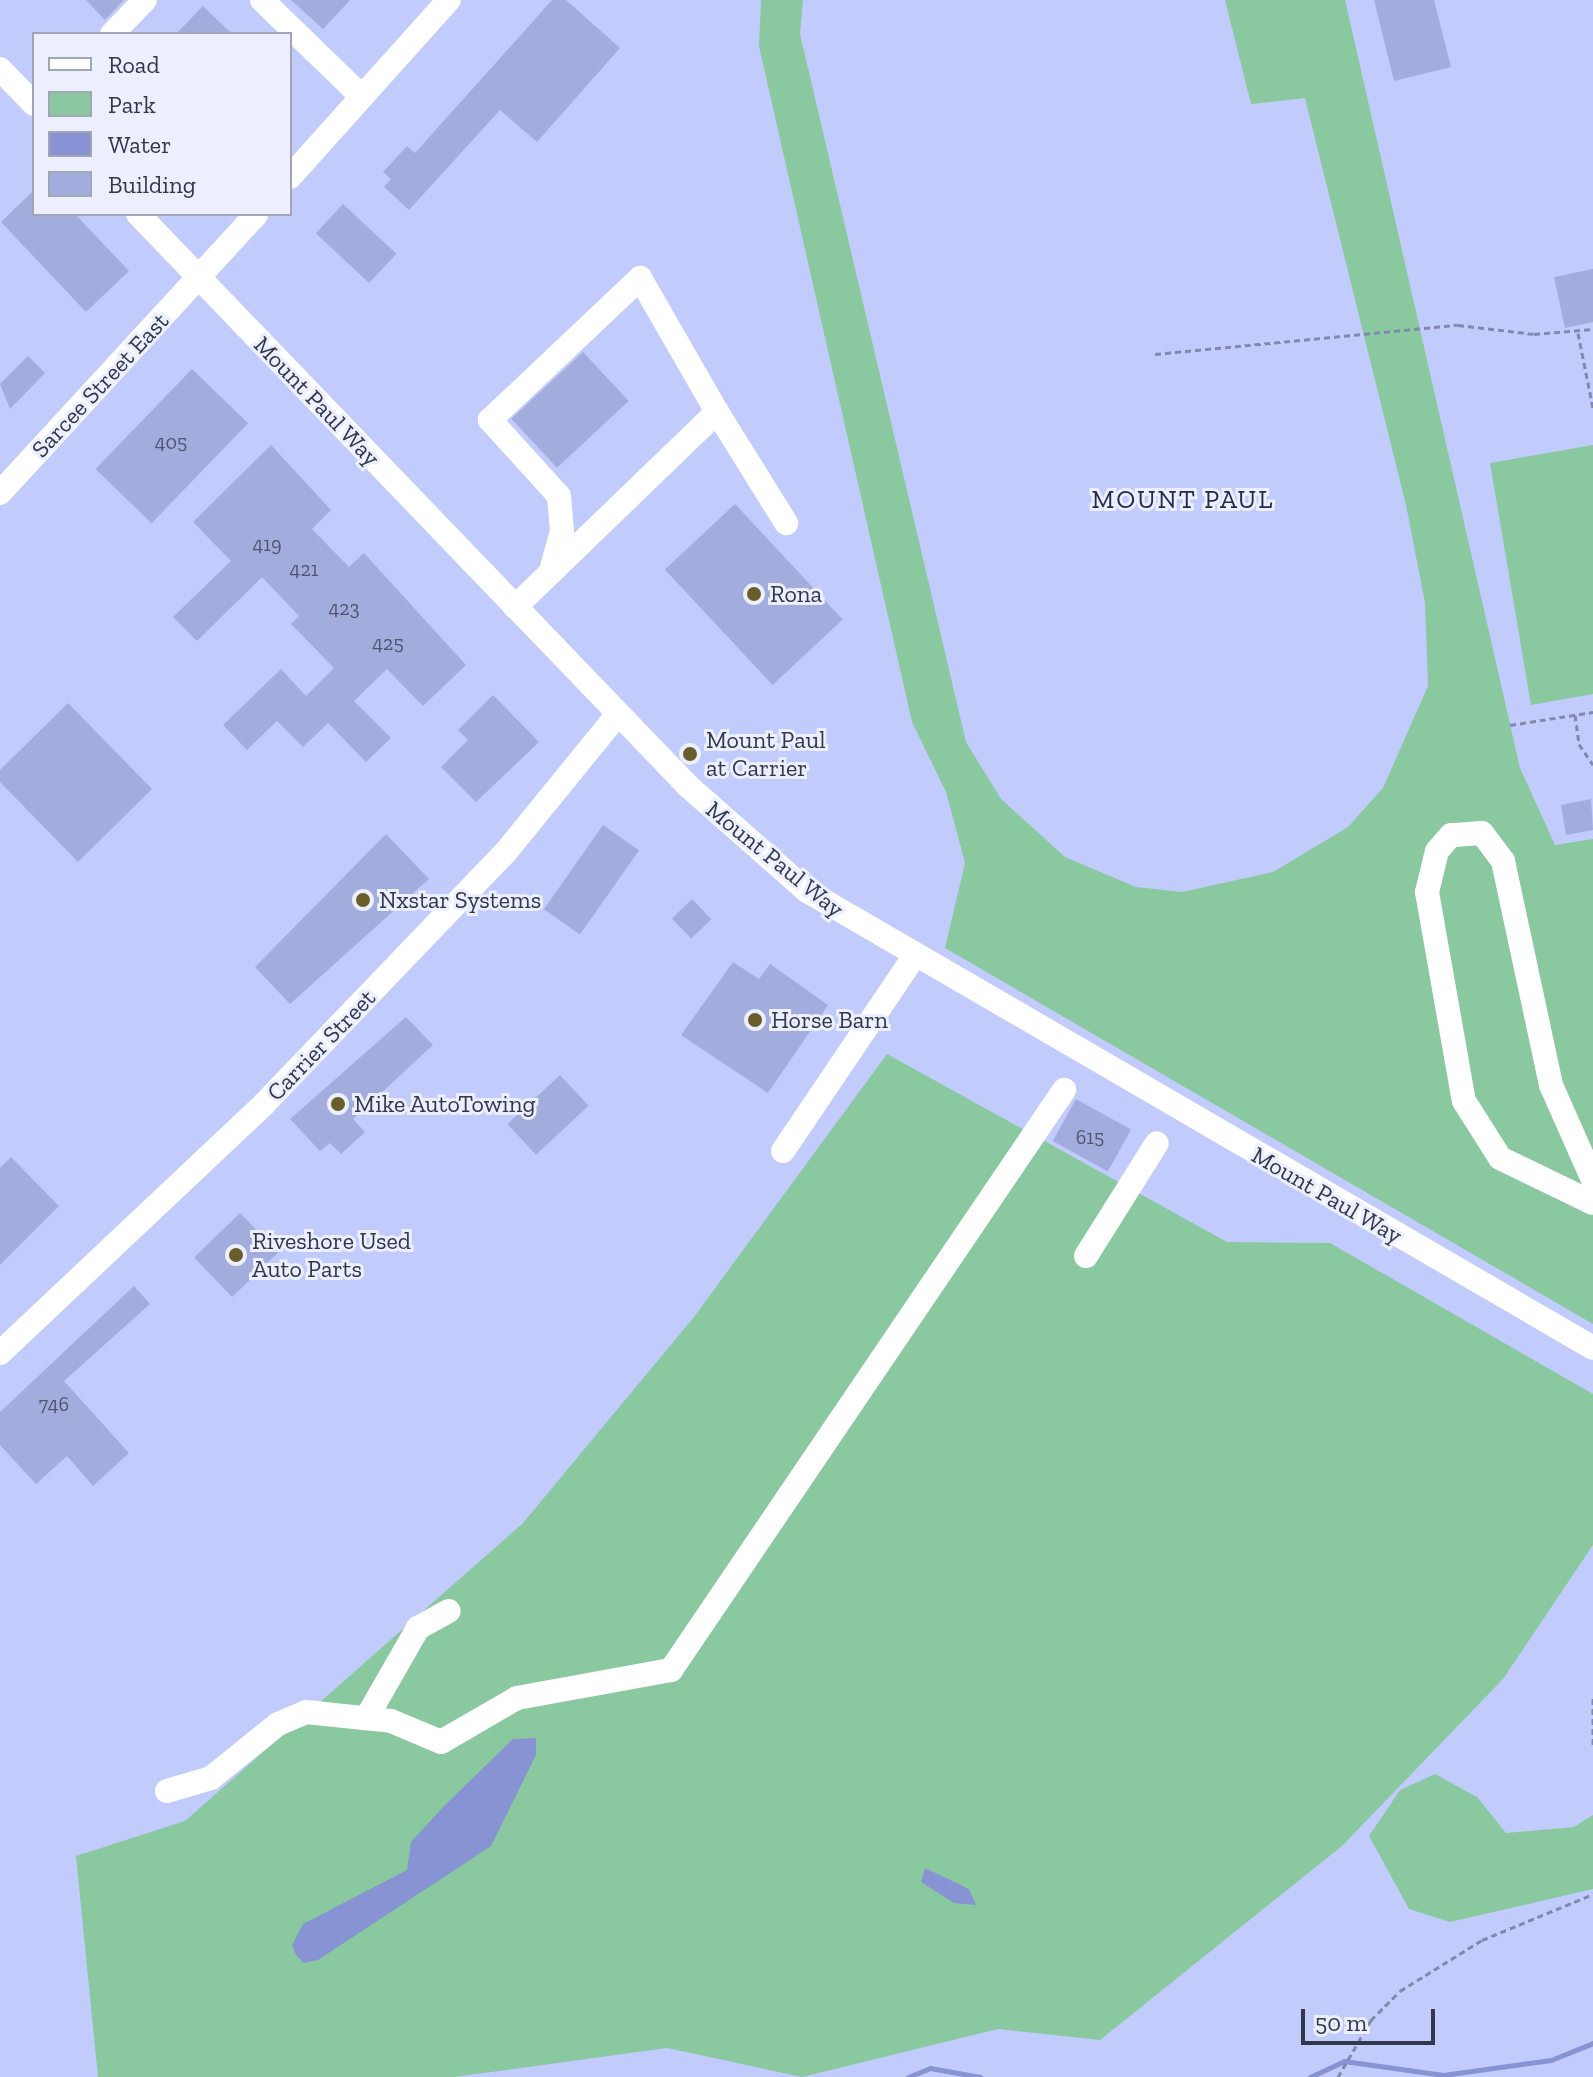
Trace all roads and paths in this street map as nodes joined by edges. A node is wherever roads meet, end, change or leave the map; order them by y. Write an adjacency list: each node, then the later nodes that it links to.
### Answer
1 (145, 0): 4 (street)
2 (262, 0): 6 (street)
3 (449, 0): 6 (street)
4 (114, 32)
5 (0, 69): 7 (street)
6 (362, 97): 8 (street)
7 (32, 102)
8 (292, 175)
9 (140, 216): 11 (street, Mount Paul Way)
10 (255, 216): 11 (street, Sarcee Street East)
11 (199, 278): 17 (street, Sarcee Street East); 20 (street, Mount Paul Way)
12 (1593, 329): 13 (path)
13 (1578, 333): 14 (path); 15 (path)
14 (1155, 354)
15 (1593, 408)
16 (717, 412): 18 (street); 19 (street); 19 (street)
17 (0, 493)
18 (786, 523)
19 (551, 571): 20 (street)
20 (515, 607): 22 (street, Mount Paul Way)
21 (1593, 712): 23 (path)
22 (618, 714): 26 (street, Mount Paul Way); 34 (street, Carrier Street)
23 (1575, 715): 24 (path); 25 (path)
24 (1510, 725)
25 (1593, 765)
26 (913, 958): 29 (street); 33 (street, Mount Paul Way)
27 (1064, 1090): 37 (street)
28 (1157, 1143): 32 (street)
29 (783, 1151)
30 (1593, 1180): 31 (street)
31 (1593, 1203)
32 (1086, 1256)
33 (1593, 1348)
34 (0, 1353)
35 (449, 1611): 37 (street)
36 (1593, 1698): 38 (path)
37 (367, 1717): 39 (street)
38 (1593, 1745)
39 (167, 1791)
40 (1593, 1894): 41 (path)
41 (1338, 2077)

